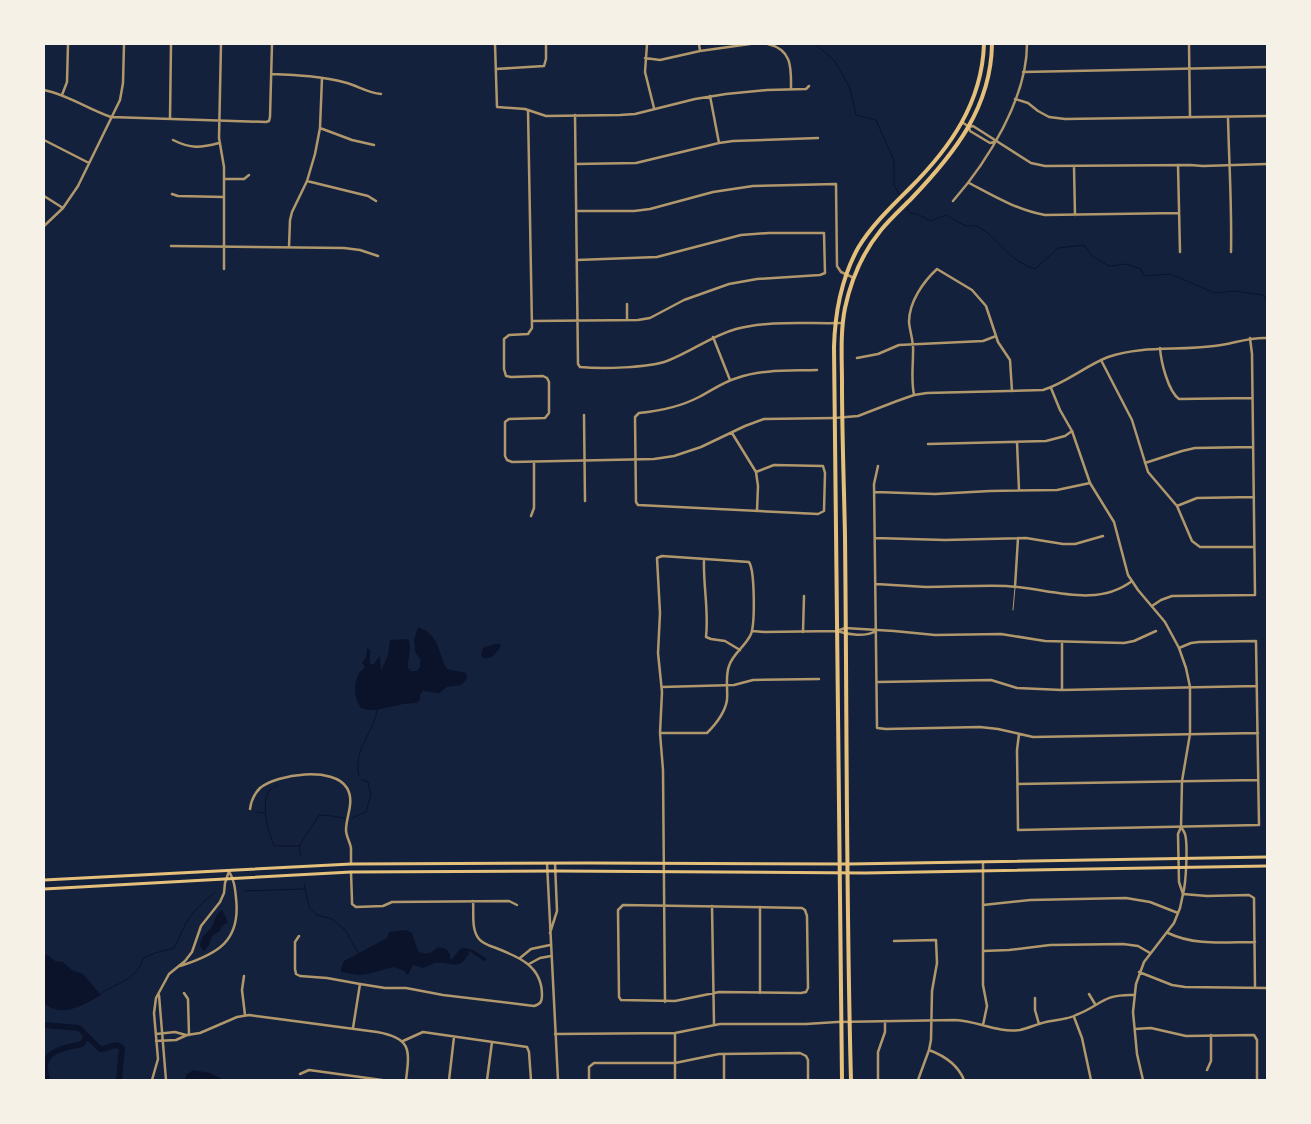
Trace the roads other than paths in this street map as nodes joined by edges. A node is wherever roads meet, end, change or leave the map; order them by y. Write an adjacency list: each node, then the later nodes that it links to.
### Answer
1 (68, 44): 28 (street)
2 (124, 44): 36 (street)
3 (172, 44): 38 (street)
4 (221, 44): 39 (street)
5 (272, 44): 22 (street)
6 (495, 44): 19 (street)
7 (546, 44): 19 (street)
8 (647, 44): 17 (street)
9 (699, 44): 16 (street)
10 (750, 44): 16 (street)
11 (768, 44): 25 (street)
12 (984, 44): 40 (main road)
13 (992, 44): 41 (main road)
14 (1027, 44): 21 (street)
15 (1189, 44): 20 (street)
16 (700, 51): 17 (street)
17 (645, 58): 31 (street)
18 (1267, 67): 20 (street)
19 (495, 68): 32 (street)
20 (1189, 69): 21 (street); 34 (street)
21 (1023, 72): 30 (street)
22 (271, 74): 23 (street); 39 (street)
23 (322, 78): 27 (street); 42 (street)
24 (809, 86): 25 (street)
25 (791, 89): 29 (street)
26 (44, 90): 28 (street)
27 (381, 94)
28 (62, 95): 36 (street)
29 (710, 96): 31 (street); 47 (street)
30 (1015, 99): 34 (street); 46 (street)
31 (654, 108): 33 (street)
32 (528, 110): 33 (street); 85 (street)
33 (575, 115): 51 (street)
34 (1190, 116): 37 (street)
35 (1267, 116): 37 (street)
36 (112, 117): 38 (street); 50 (street)
37 (1228, 117): 54 (street)
38 (170, 119): 39 (street)
39 (219, 120): 48 (street)
40 (962, 122): 41 (street); 69 (main road)
41 (969, 127): 46 (street); 46 (street); 71 (main road)
42 (320, 128): 49 (street); 58 (street)
43 (818, 138): 47 (street)
44 (44, 140): 50 (street)
45 (173, 140): 48 (street)
46 (996, 141): 55 (street); 59 (street)
47 (719, 142): 51 (street)
48 (219, 143): 57 (street)
49 (374, 146)
50 (89, 163): 65 (street)
51 (576, 164): 66 (street)
52 (1267, 164): 54 (street)
53 (1178, 165): 54 (street); 55 (street); 67 (street)
54 (1229, 165): 76 (street)
55 (1074, 167): 68 (street)
56 (249, 176): 57 (street)
57 (224, 179): 62 (street)
58 (307, 181): 63 (street); 74 (street)
59 (969, 183): 64 (street); 68 (street)
60 (172, 194): 62 (street)
61 (44, 196): 65 (street)
62 (224, 197): 73 (street)
63 (376, 201)
64 (953, 201)
65 (63, 208): 70 (street)
66 (576, 211): 78 (street); 80 (street)
67 (1179, 213): 68 (street); 75 (street)
68 (1075, 215)
69 (874, 225): 71 (main road); 80 (main road)
70 (44, 226)
71 (881, 229): 81 (main road)
72 (171, 246): 73 (street)
73 (224, 247): 74 (street); 79 (street)
74 (289, 247): 77 (street)
75 (1180, 252)
76 (1231, 252)
77 (378, 256)
78 (577, 260): 83 (street); 84 (street)
79 (224, 270)
80 (846, 274): 81 (street); 86 (main road)
81 (854, 278): 87 (main road)
82 (627, 304): 84 (street)
83 (578, 320): 84 (street); 85 (street); 89 (street)
84 (627, 320)
85 (532, 321): 112 (street)
86 (835, 323): 87 (street); 89 (street); 103 (main road)
87 (842, 323): 104 (main road)
88 (996, 336): 92 (street); 92 (street); 99 (street)
89 (713, 337): 97 (street)
90 (1250, 338): 91 (street); 93 (street); 101 (street)
91 (1267, 338)
92 (913, 343): 94 (street); 100 (street)
93 (1160, 348): 95 (street); 101 (street)
94 (857, 358)
95 (1101, 360): 98 (street); 113 (street)
96 (817, 370): 97 (street)
97 (730, 380): 110 (street)
98 (1051, 388): 99 (street); 105 (street)
99 (1012, 391): 100 (street)
100 (914, 395): 104 (street)
101 (1252, 398): 109 (street)
102 (584, 415): 111 (street)
103 (835, 418): 104 (street); 106 (street); 124 (main road)
104 (842, 418): 125 (main road)
105 (1072, 430): 107 (street); 116 (street)
106 (732, 433): 110 (street); 115 (street)
107 (1017, 442): 108 (street); 117 (street)
108 (928, 444)
109 (1253, 447): 113 (street); 119 (street)
110 (635, 460): 111 (street); 122 (street)
111 (584, 461): 112 (street); 120 (street)
112 (534, 462): 123 (street)
113 (1145, 463): 121 (street)
114 (878, 466): 118 (street)
115 (756, 472): 122 (street); 122 (street)
116 (1090, 483): 117 (street); 131 (street)
117 (1019, 490): 118 (street)
118 (875, 492): 127 (street)
119 (1254, 497): 121 (street); 129 (street)
120 (585, 501)
121 (1178, 506): 129 (street)
122 (757, 511)
123 (531, 516)
124 (836, 536): 125 (main road); 139 (main road)
125 (845, 536): 137 (main road)
126 (1103, 536): 128 (street)
127 (875, 538): 128 (street); 132 (street)
128 (1018, 538): 133 (street)
129 (1254, 547): 135 (street)
130 (704, 559): 138 (street); 146 (street); 151 (street)
131 (1132, 580): 133 (street); 135 (street)
132 (876, 584): 133 (street); 140 (street)
133 (1015, 587): 136 (lane)
134 (804, 596): 142 (street)
135 (1152, 606): 145 (street)
136 (1013, 610)
137 (845, 628): 139 (street); 140 (street); 143 (main road)
138 (752, 631): 142 (street); 146 (street)
139 (837, 631): 142 (street); 143 (street); 174 (main road)
140 (876, 631): 143 (street); 144 (street); 148 (street)
141 (1156, 631): 144 (street)
142 (803, 632)
143 (845, 634): 175 (main road)
144 (1062, 642): 153 (street)
145 (1179, 648): 150 (street); 152 (street)
146 (740, 650): 149 (street)
147 (819, 679): 149 (street)
148 (878, 682): 153 (street); 156 (street)
149 (727, 686): 151 (street); 154 (street)
150 (1257, 686): 152 (street); 155 (street)
151 (661, 687): 154 (street)
152 (1190, 687): 153 (street); 157 (street)
153 (1062, 690)
154 (660, 733): 170 (street)
155 (1258, 733): 157 (street); 158 (street)
156 (1019, 734): 157 (street); 160 (street)
157 (1190, 734): 159 (street)
158 (1258, 780): 159 (street); 162 (street)
159 (1182, 781): 160 (street); 162 (street)
160 (1018, 784): 162 (street)
161 (250, 809): 173 (street)
162 (1181, 827): 164 (street); 165 (street)
163 (1267, 857): 165 (main road)
164 (1179, 858): 165 (main road); 166 (main road); 177 (street)
165 (1185, 858): 178 (street)
166 (983, 862): 172 (main road); 184 (street)
167 (547, 863): 168 (main road); 173 (main road); 180 (street)
168 (555, 863): 169 (main road); 181 (street)
169 (589, 863): 170 (main road); 182 (main road)
170 (664, 863): 171 (main road); 183 (street)
171 (742, 863): 174 (main road); 186 (main road)
172 (923, 863): 175 (main road); 187 (main road)
173 (351, 864): 179 (main road); 185 (main road)
174 (839, 864): 175 (main road); 188 (main road)
175 (848, 864): 189 (main road)
176 (1267, 866): 178 (main road)
177 (1178, 868): 178 (main road); 184 (main road); 196 (street)
178 (1185, 868): 196 (street)
179 (229, 870): 190 (main road); 191 (street); 192 (street)
180 (547, 871): 181 (main road); 185 (main road); 197 (street)
181 (555, 871): 182 (main road); 202 (street)
182 (589, 871): 183 (main road)
183 (664, 871): 186 (main road); 200 (street)
184 (983, 871): 187 (main road); 201 (street)
185 (351, 872): 191 (main road); 198 (street)
186 (742, 872): 188 (main road)
187 (923, 872): 189 (main road)
188 (839, 873): 189 (main road); 216 (main road)
189 (848, 873): 217 (main road)
190 (104, 878): 193 (main road); 194 (main road)
191 (233, 878): 192 (main road); 219 (street)
192 (226, 879): 194 (main road); 219 (street)
193 (44, 880)
194 (104, 886): 195 (main road)
195 (44, 888)
196 (1183, 894): 205 (street); 210 (street)
197 (548, 899): 202 (street); 207 (street)
198 (473, 901): 199 (street); 215 (street)
199 (517, 905)
200 (665, 905): 203 (street); 232 (street); 232 (street)
201 (983, 905): 205 (street); 212 (street)
202 (557, 906): 207 (street)
203 (712, 906): 204 (street); 226 (street)
204 (760, 907): 227 (street); 227 (street)
205 (1178, 913): 206 (street)
206 (1168, 932): 210 (street); 213 (street)
207 (550, 934): 211 (street)
208 (299, 936): 222 (street)
209 (894, 941): 236 (street)
210 (1255, 942): 223 (street)
211 (550, 945): 214 (street); 215 (street)
212 (983, 951): 213 (street); 242 (street)
213 (1150, 952): 220 (street)
214 (551, 956): 218 (street); 248 (street)
215 (520, 958): 218 (street)
216 (841, 962): 217 (main road); 238 (main road)
217 (848, 962): 239 (main road)
218 (529, 964): 222 (street)
219 (179, 966): 228 (street)
220 (1139, 972): 223 (street); 230 (street)
221 (244, 976): 234 (street)
222 (360, 984): 243 (street)
223 (1255, 988): 224 (street)
224 (1267, 988)
225 (184, 993): 249 (street)
226 (713, 993): 227 (street); 232 (street); 240 (street)
227 (760, 993)
228 (159, 994): 246 (street); 247 (street)
229 (1089, 994): 233 (street)
230 (1134, 995): 233 (street); 244 (street)
231 (1035, 998): 241 (street)
232 (665, 1002)
233 (1095, 1004): 235 (street)
234 (245, 1015): 243 (street); 249 (street)
235 (1074, 1016): 241 (street); 278 (street)
236 (932, 1020): 237 (street); 242 (street); 256 (street)
237 (885, 1021): 239 (street); 275 (street)
238 (841, 1022): 239 (street); 240 (street); 273 (main road)
239 (850, 1022): 274 (main road)
240 (714, 1024): 245 (street)
241 (1039, 1024): 242 (street)
242 (982, 1025)
243 (353, 1028): 254 (street)
244 (1135, 1029): 250 (street); 279 (street)
245 (675, 1033): 248 (street); 258 (street)
246 (156, 1034): 247 (street); 253 (street)
247 (163, 1034): 249 (street); 252 (street)
248 (555, 1034): 268 (street)
249 (188, 1035): 252 (street)
250 (1210, 1035): 259 (street); 280 (street)
251 (454, 1037): 254 (street); 255 (street); 265 (street)
252 (164, 1040): 253 (street); 262 (street)
253 (156, 1041): 261 (street)
254 (403, 1041): 264 (street)
255 (492, 1042): 266 (street); 267 (street)
256 (930, 1050): 276 (street); 277 (street)
257 (724, 1054): 258 (street); 271 (street); 272 (street)
258 (675, 1063): 269 (street); 270 (street)
259 (1208, 1070)
260 (300, 1074): 263 (street)
261 (152, 1080)
262 (166, 1080)
263 (382, 1080)
264 (406, 1080)
265 (449, 1080)
266 (487, 1080)
267 (531, 1080)
268 (558, 1080)
269 (589, 1080)
270 (675, 1080)
271 (724, 1080)
272 (808, 1080)
273 (842, 1080)
274 (851, 1080)
275 (878, 1080)
276 (918, 1080)
277 (964, 1080)
278 (1091, 1080)
279 (1143, 1080)
280 (1257, 1080)

